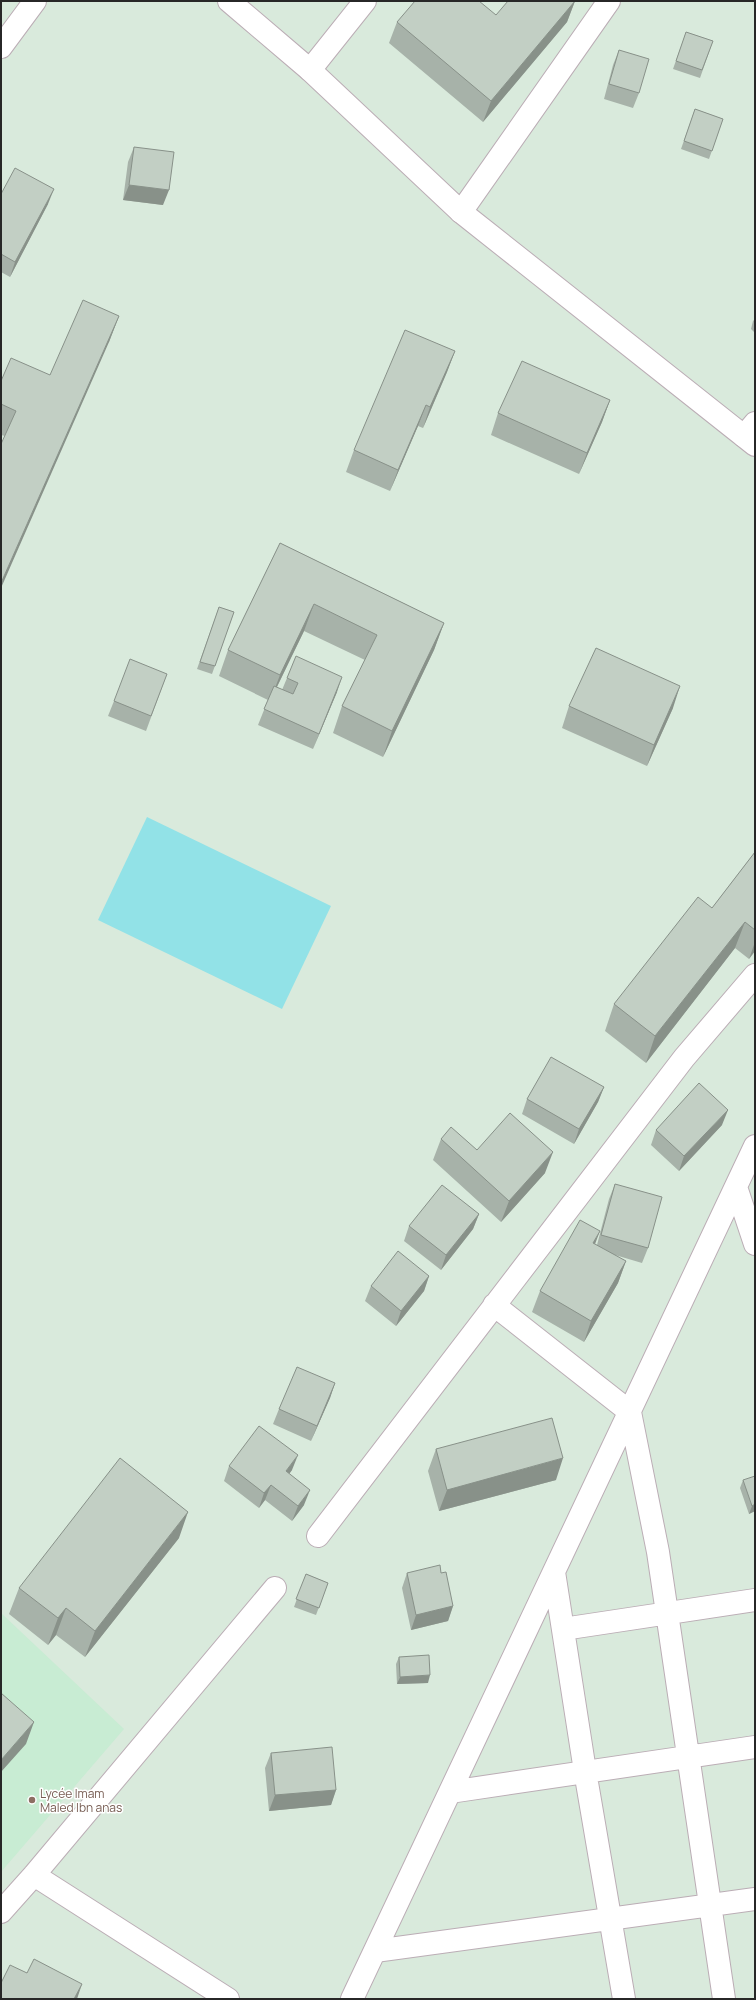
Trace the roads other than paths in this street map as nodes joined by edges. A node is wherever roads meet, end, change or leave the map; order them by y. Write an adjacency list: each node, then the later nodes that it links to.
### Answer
1 (35, 1): 5 (street)
2 (229, 1): 6 (street)
3 (365, 1): 6 (street)
4 (609, 1): 7 (street)
5 (1, 47)
6 (310, 70): 7 (street)
7 (461, 212): 8 (street)
8 (751, 434)
9 (755, 974): 13 (street)
10 (755, 1146): 11 (street)
11 (736, 1187): 12 (street); 14 (street)
12 (755, 1244)
13 (494, 1305): 14 (street); 15 (street)
14 (630, 1412): 16 (street); 19 (street)
15 (318, 1536)
16 (554, 1572): 20 (street); 24 (street)
17 (275, 1588): 25 (street)
18 (755, 1600): 19 (street)
19 (667, 1613): 20 (street); 22 (street)
20 (563, 1629): 23 (street)
21 (755, 1747): 22 (street)
22 (687, 1757): 23 (street); 27 (street)
23 (585, 1771): 24 (street); 29 (street)
24 (450, 1792): 30 (street)
25 (34, 1875): 28 (street); 31 (street)
26 (755, 1899): 27 (street)
27 (709, 1905): 29 (street); 34 (street)
28 (1, 1912)
29 (611, 1919): 30 (street); 33 (street)
30 (375, 1951): 32 (street)
31 (228, 1999)
32 (352, 1999)
33 (624, 1999)
34 (724, 1999)

